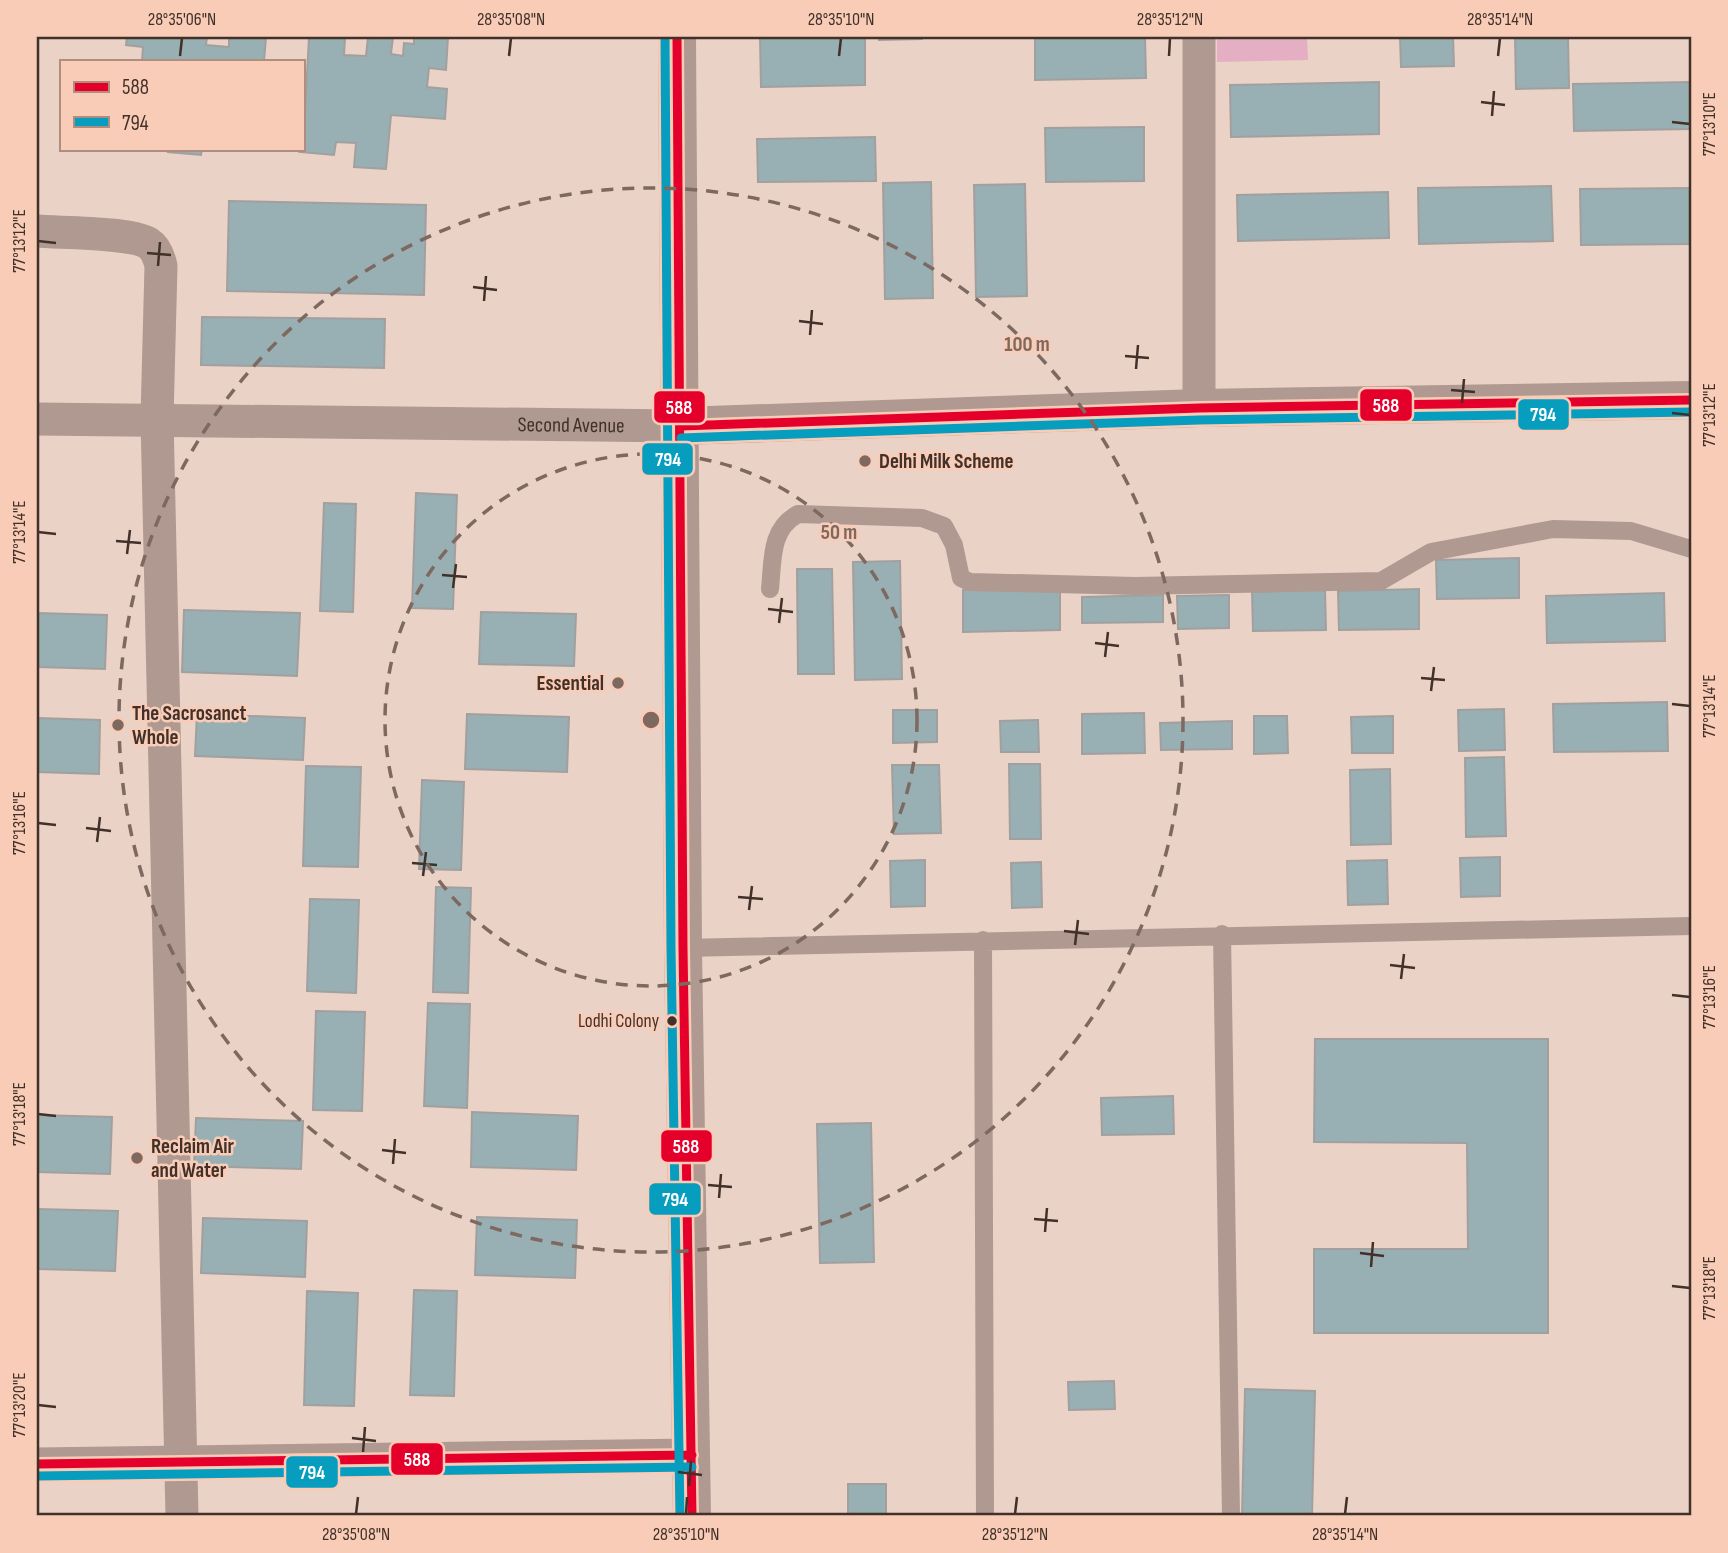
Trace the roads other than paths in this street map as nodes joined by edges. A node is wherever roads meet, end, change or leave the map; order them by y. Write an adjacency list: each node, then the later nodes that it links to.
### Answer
1 (677, 37): 8 (street)
2 (1199, 37): 5 (street)
3 (37, 231): 6 (street)
4 (1691, 400): 5 (street, Second Avenue)
5 (1199, 408): 8 (street, Second Avenue)
6 (157, 418): 7 (street, Second Avenue); 8 (street, Second Avenue); 16 (street)
7 (37, 419)
8 (681, 426): 14 (street)
9 (1691, 549): 10 (lane)
10 (770, 589)
11 (1691, 926): 12 (lane)
12 (1222, 934): 13 (lane); 21 (lane)
13 (983, 940): 14 (lane); 20 (lane)
14 (683, 948): 15 (street)
15 (692, 1455): 16 (street); 19 (street)
16 (182, 1461): 17 (street); 18 (street)
17 (37, 1464)
18 (182, 1516)
19 (692, 1516)
20 (985, 1516)
21 (1231, 1516)

